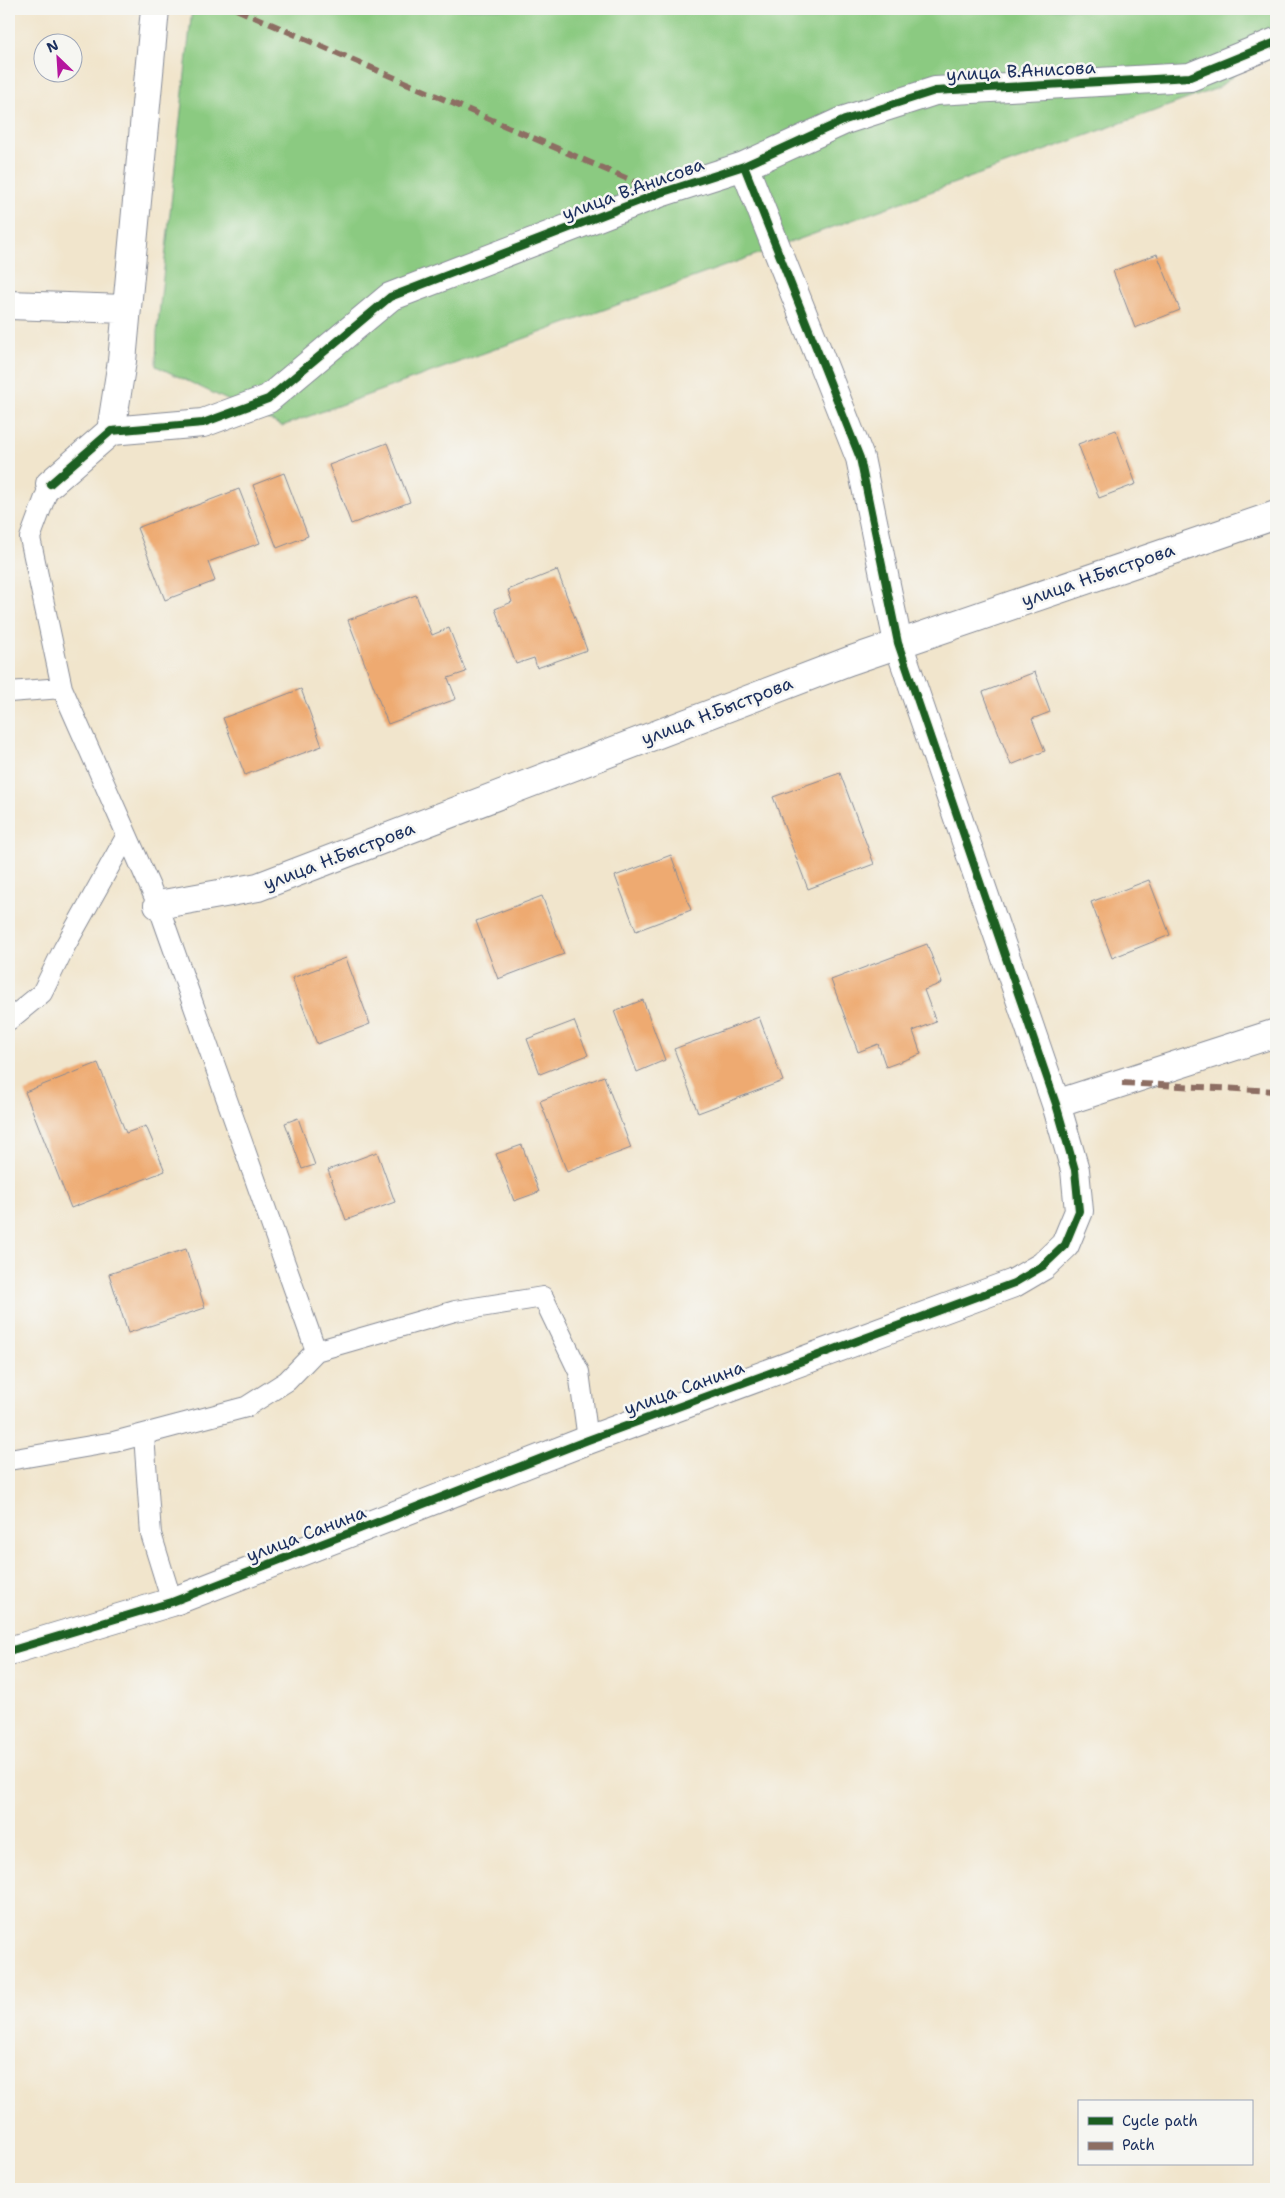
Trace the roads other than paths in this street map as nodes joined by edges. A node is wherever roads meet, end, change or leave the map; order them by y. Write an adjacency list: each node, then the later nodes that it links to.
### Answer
1 (155, 9): 5 (street)
2 (1276, 42): 3 (street, улица В.Анисова)
3 (744, 166): 6 (street, улица В.Анисова); 9 (street, улица Санина)
4 (9, 305): 5 (street)
5 (126, 309): 6 (street)
6 (111, 431): 7 (street)
7 (50, 484): 10 (lane)
8 (1276, 515): 9 (street, улица Н.Быстрова)
9 (898, 643): 13 (street, улица Н.Быстрова); 16 (street, улица Санина)
10 (62, 688): 11 (lane); 12 (lane)
11 (9, 692)
12 (127, 835): 13 (lane); 14 (lane)
13 (158, 904): 17 (lane)
14 (9, 1020)
15 (1276, 1033): 16 (street)
16 (1056, 1104): 19 (street, улица Санина)
17 (316, 1351): 18 (lane); 19 (lane)
18 (144, 1435): 20 (lane); 21 (lane)
19 (588, 1440): 21 (street, улица Санина)
20 (9, 1460)
21 (172, 1602): 22 (street, улица Санина)
22 (9, 1651)

